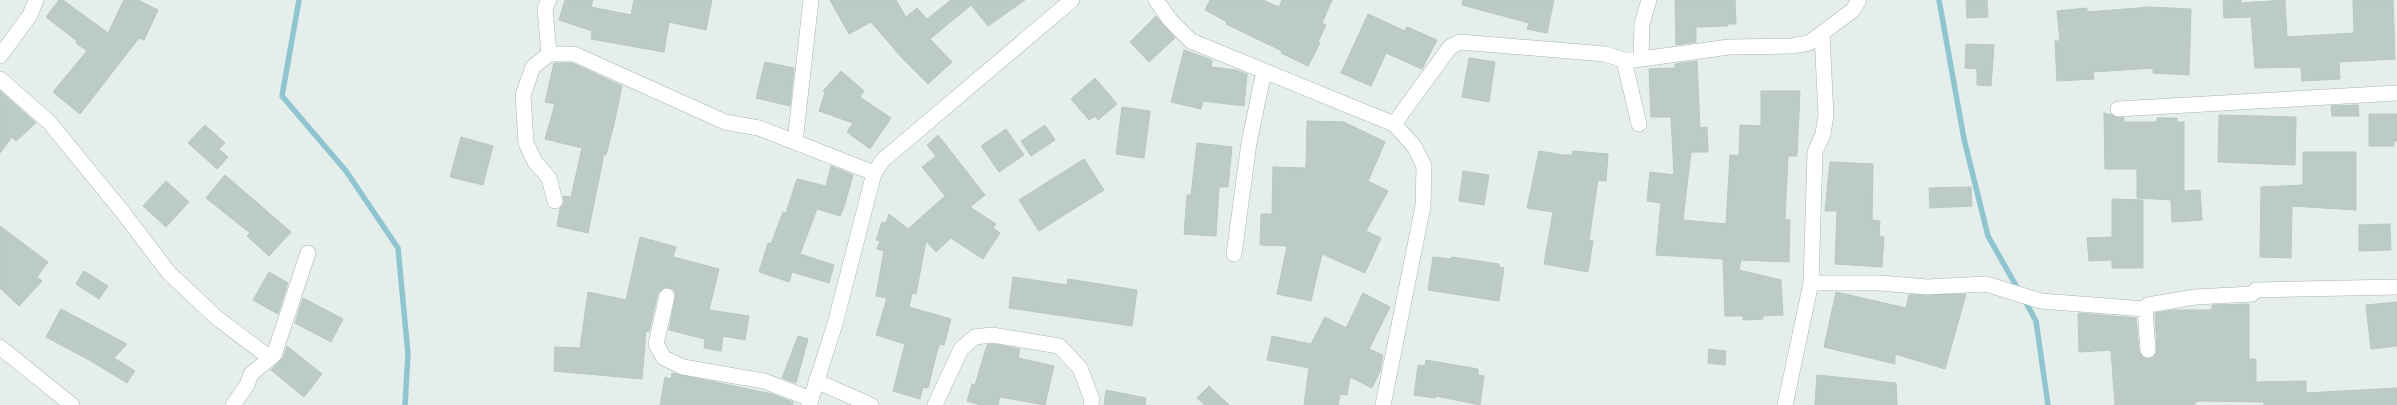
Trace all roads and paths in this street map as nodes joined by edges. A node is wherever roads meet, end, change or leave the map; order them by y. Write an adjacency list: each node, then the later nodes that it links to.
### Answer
1 (36, 0): 10 (street)
2 (549, 0): 9 (street)
3 (811, 0): 18 (street)
4 (1072, 0): 19 (street)
5 (1156, 0): 12 (street)
6 (1649, 0): 11 (street)
7 (1859, 0): 8 (street)
8 (1822, 35): 11 (street); 23 (street)
9 (549, 54): 18 (street); 20 (street)
10 (0, 56)
11 (1634, 59): 16 (street); 17 (street)
12 (1264, 71): 16 (street); 22 (street)
13 (0, 79): 29 (street)
14 (2397, 93): 15 (street)
15 (2118, 109)
16 (1394, 124): 37 (street)
17 (1639, 124)
18 (796, 142): 19 (street)
19 (874, 173): 30 (street)
20 (555, 201)
21 (308, 253): 29 (street)
22 (1234, 254)
23 (1811, 283): 26 (street); 38 (street)
24 (2397, 287): 26 (street)
25 (667, 296): 31 (street)
26 (2146, 309): 28 (street)
27 (0, 347): 32 (street)
28 (2148, 350)
29 (270, 358): 33 (street)
30 (816, 381): 31 (street); 34 (street)
31 (810, 402)
32 (65, 403)
33 (232, 405)
34 (871, 405)
35 (936, 405): 36 (street)
36 (1091, 405)
37 (1383, 405)
38 (1785, 405)

